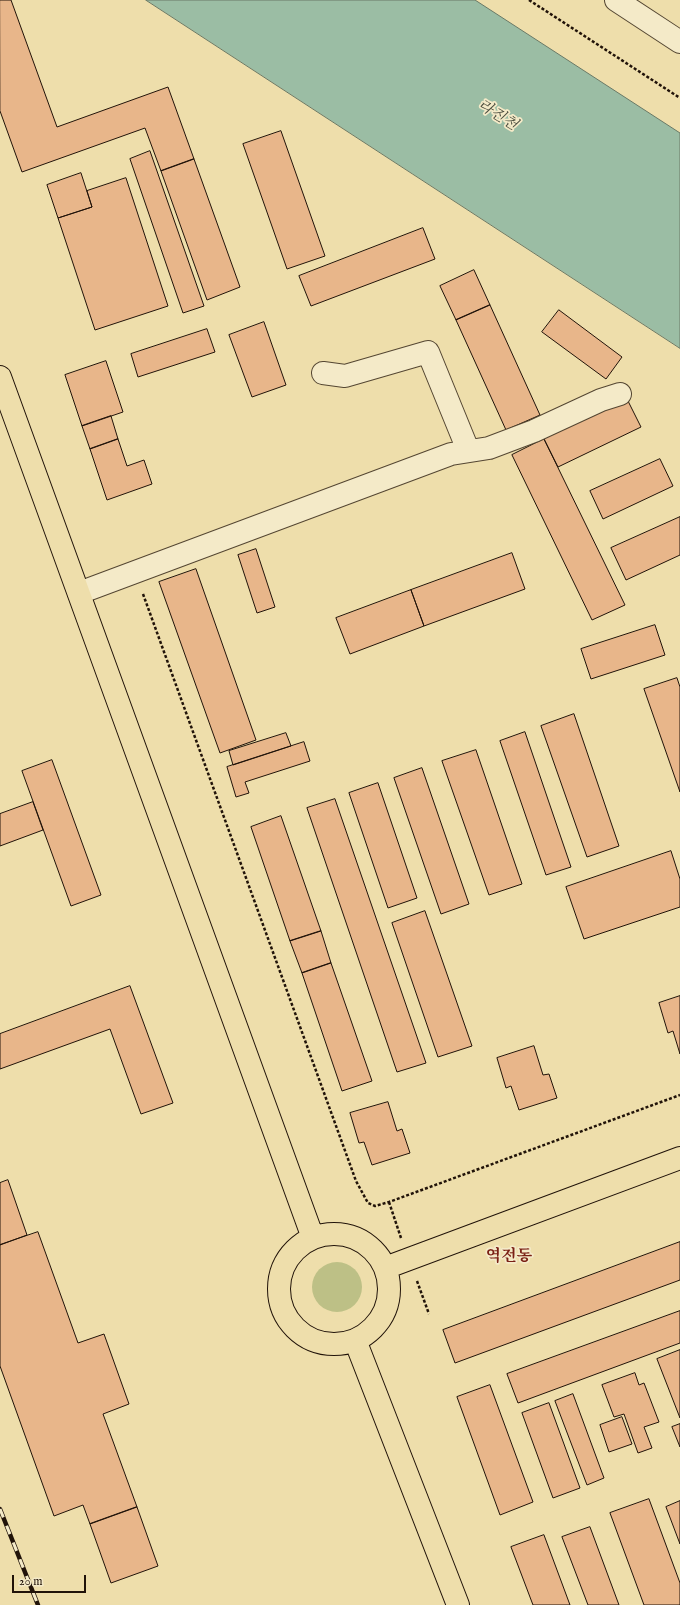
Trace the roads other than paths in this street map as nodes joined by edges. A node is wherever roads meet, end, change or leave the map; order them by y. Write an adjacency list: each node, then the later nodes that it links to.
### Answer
1 (616, 0): 2 (street)
2 (680, 42)
3 (323, 374): 6 (street)
4 (0, 377): 7 (main road)
5 (620, 394): 6 (street)
6 (468, 450): 7 (street)
7 (79, 593): 9 (main road)
8 (680, 1158): 10 (main road)
9 (314, 1238): 10 (main road); 11 (main road)
10 (385, 1268): 11 (main road)
11 (355, 1340): 12 (main road)
12 (458, 1605)

